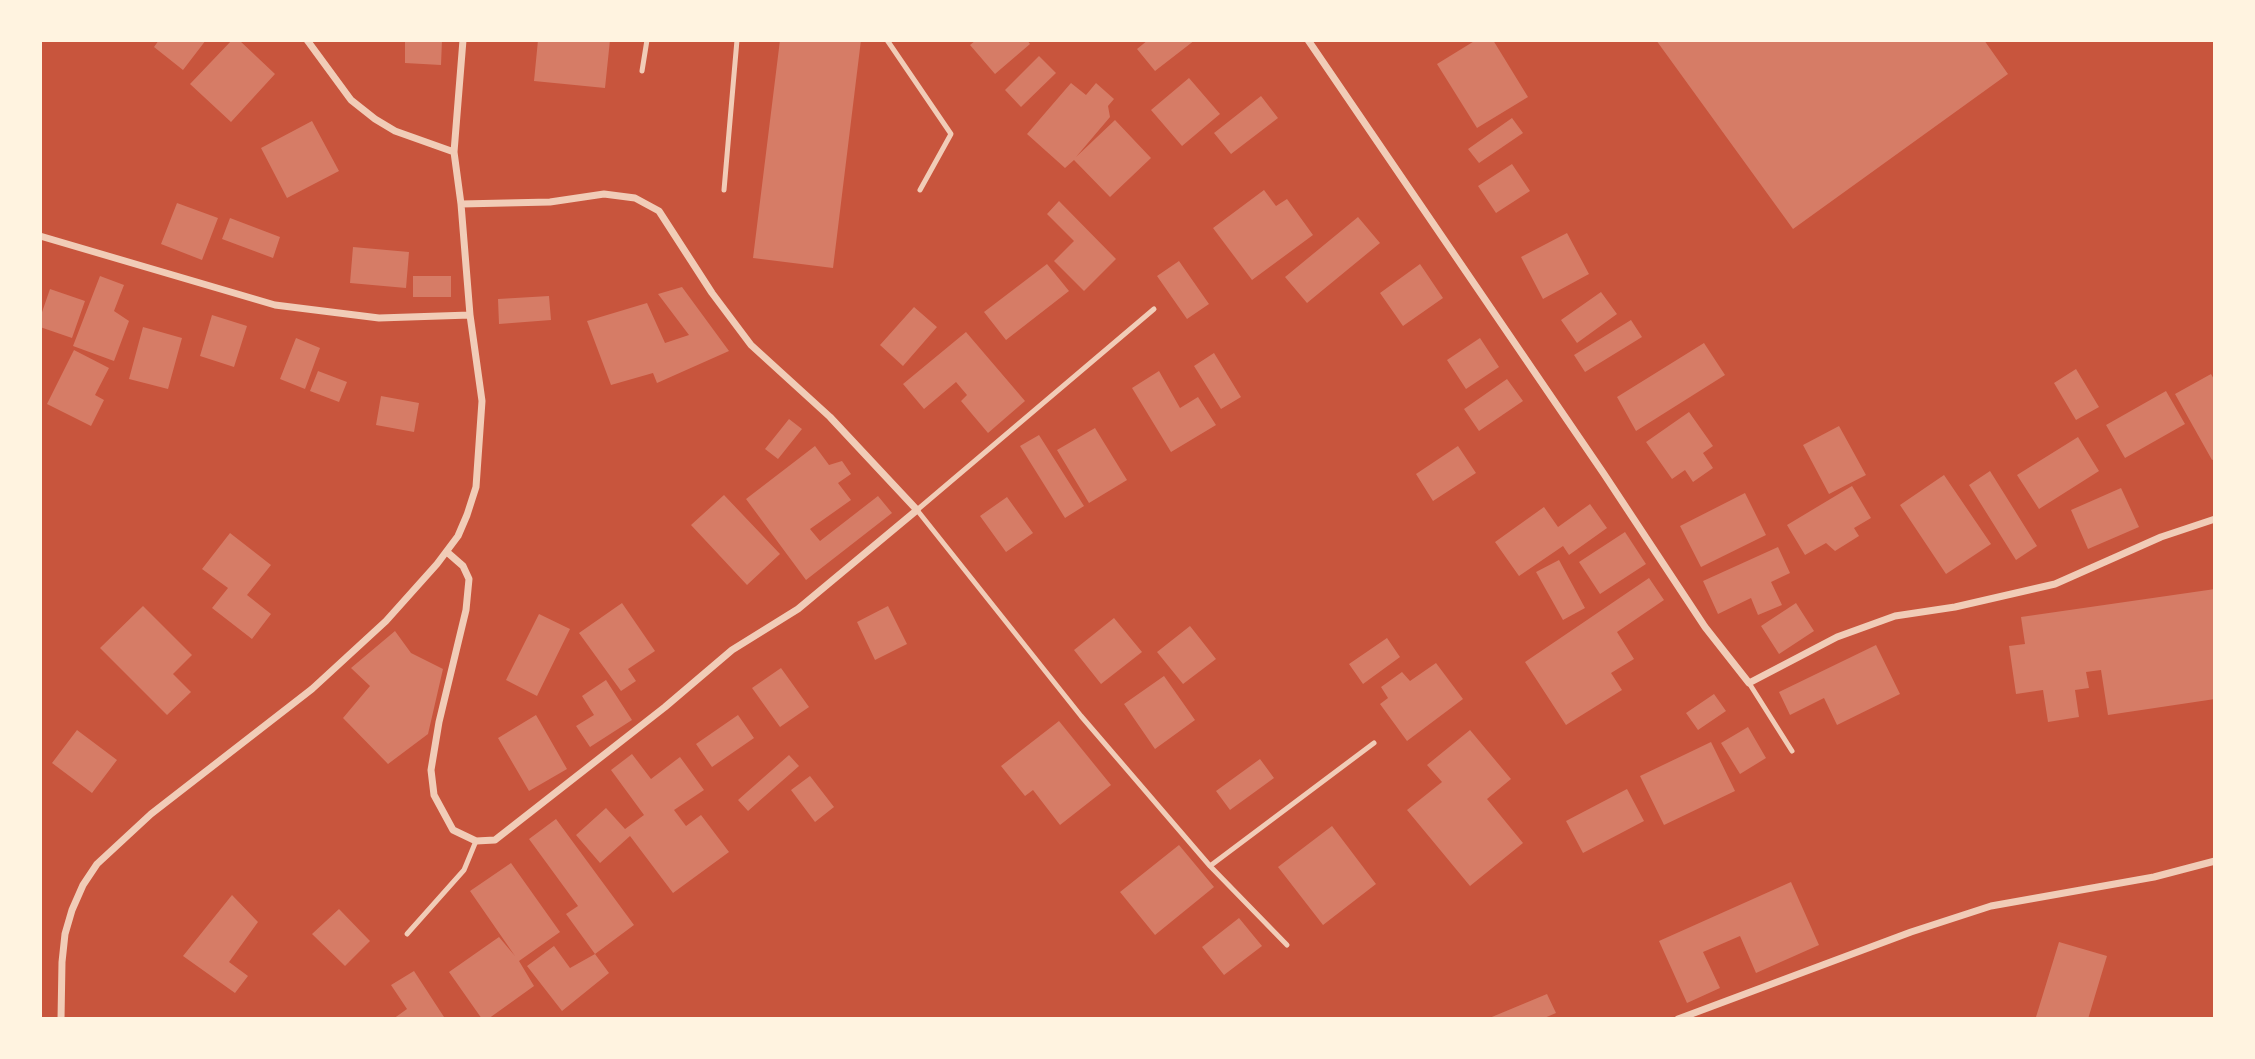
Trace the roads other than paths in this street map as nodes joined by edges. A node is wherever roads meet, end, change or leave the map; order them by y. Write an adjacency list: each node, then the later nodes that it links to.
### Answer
1 (307, 40): 8 (street)
2 (463, 40): 8 (street)
3 (647, 40): 7 (lane)
4 (737, 40): 9 (lane)
5 (887, 40): 10 (lane)
6 (1308, 40): 18 (street)
7 (642, 71)
8 (454, 152): 11 (street)
9 (724, 190)
10 (920, 190)
11 (461, 204): 14 (street); 15 (street)
12 (40, 236): 14 (street)
13 (1154, 309): 15 (lane)
14 (470, 315): 17 (street)
15 (917, 510): 21 (street); 23 (lane)
16 (2215, 519): 18 (street)
17 (447, 552): 21 (street); 27 (street)
18 (1749, 683): 20 (lane)
19 (1374, 743): 23 (lane)
20 (1792, 751)
21 (476, 841): 24 (lane)
22 (2215, 861): 26 (street)
23 (1210, 866): 25 (lane)
24 (407, 934)
25 (1287, 945)
26 (1692, 1016): 28 (street)
27 (61, 1019)
28 (1678, 1019)

